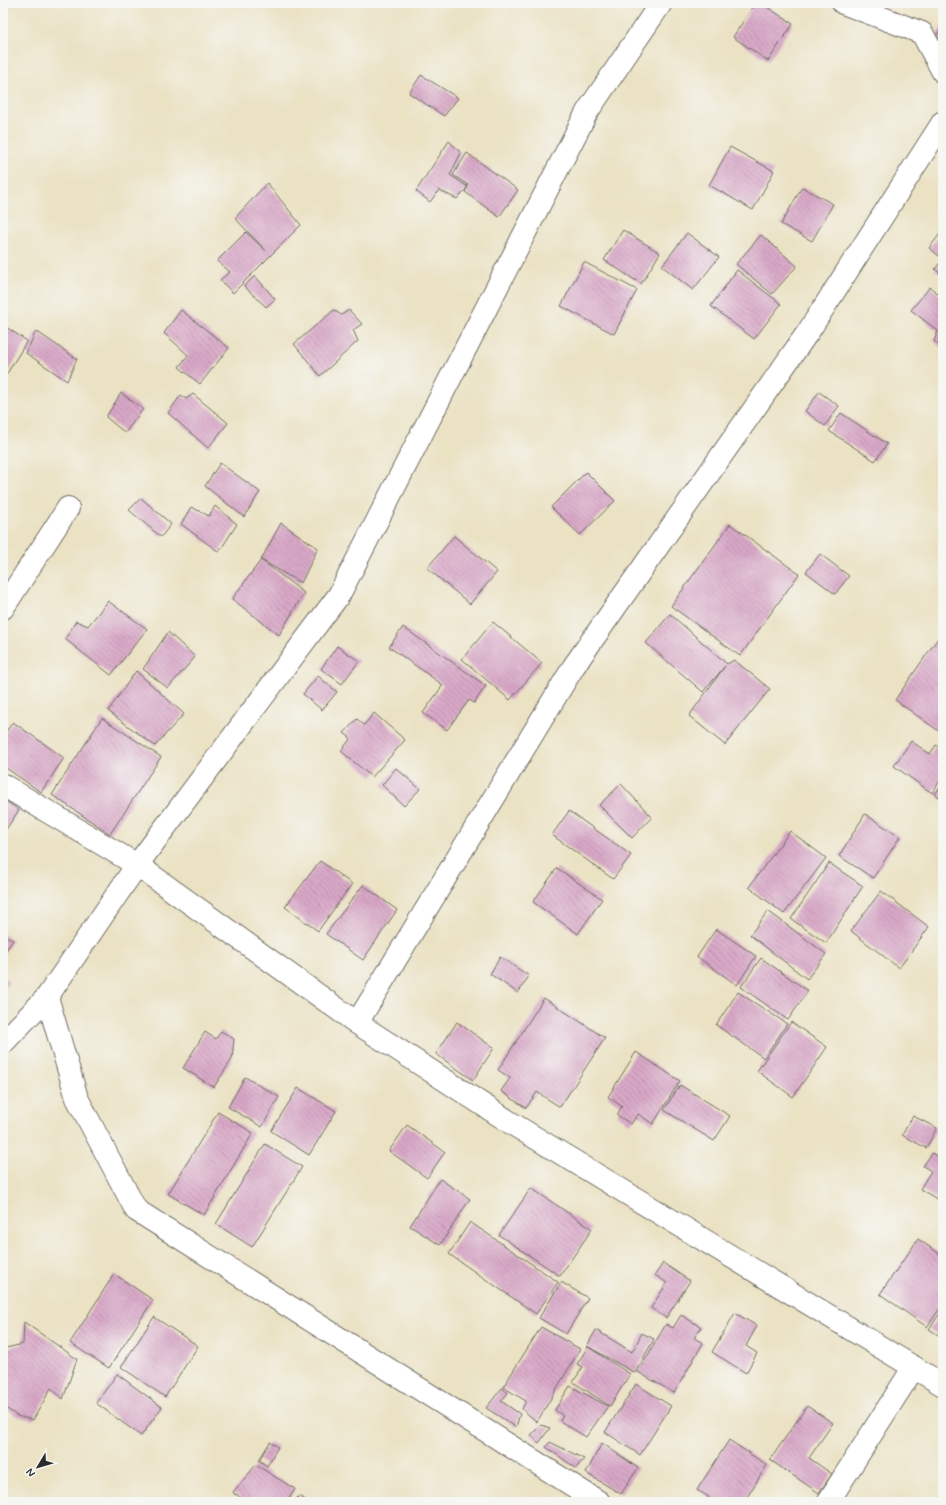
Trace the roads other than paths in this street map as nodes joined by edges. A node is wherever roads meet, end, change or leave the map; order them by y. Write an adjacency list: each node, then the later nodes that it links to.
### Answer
1 (661, 3): 8 (street)
2 (843, 3): 3 (street)
3 (943, 72)
4 (943, 122): 10 (street)
5 (68, 508): 6 (street)
6 (3, 608)
7 (3, 785): 8 (street)
8 (137, 865): 9 (street); 10 (street)
9 (47, 997): 11 (street); 14 (street)
10 (357, 1023): 12 (street)
11 (3, 1043)
12 (914, 1367): 13 (street); 15 (street)
13 (943, 1385)
14 (599, 1502)
15 (828, 1502)

